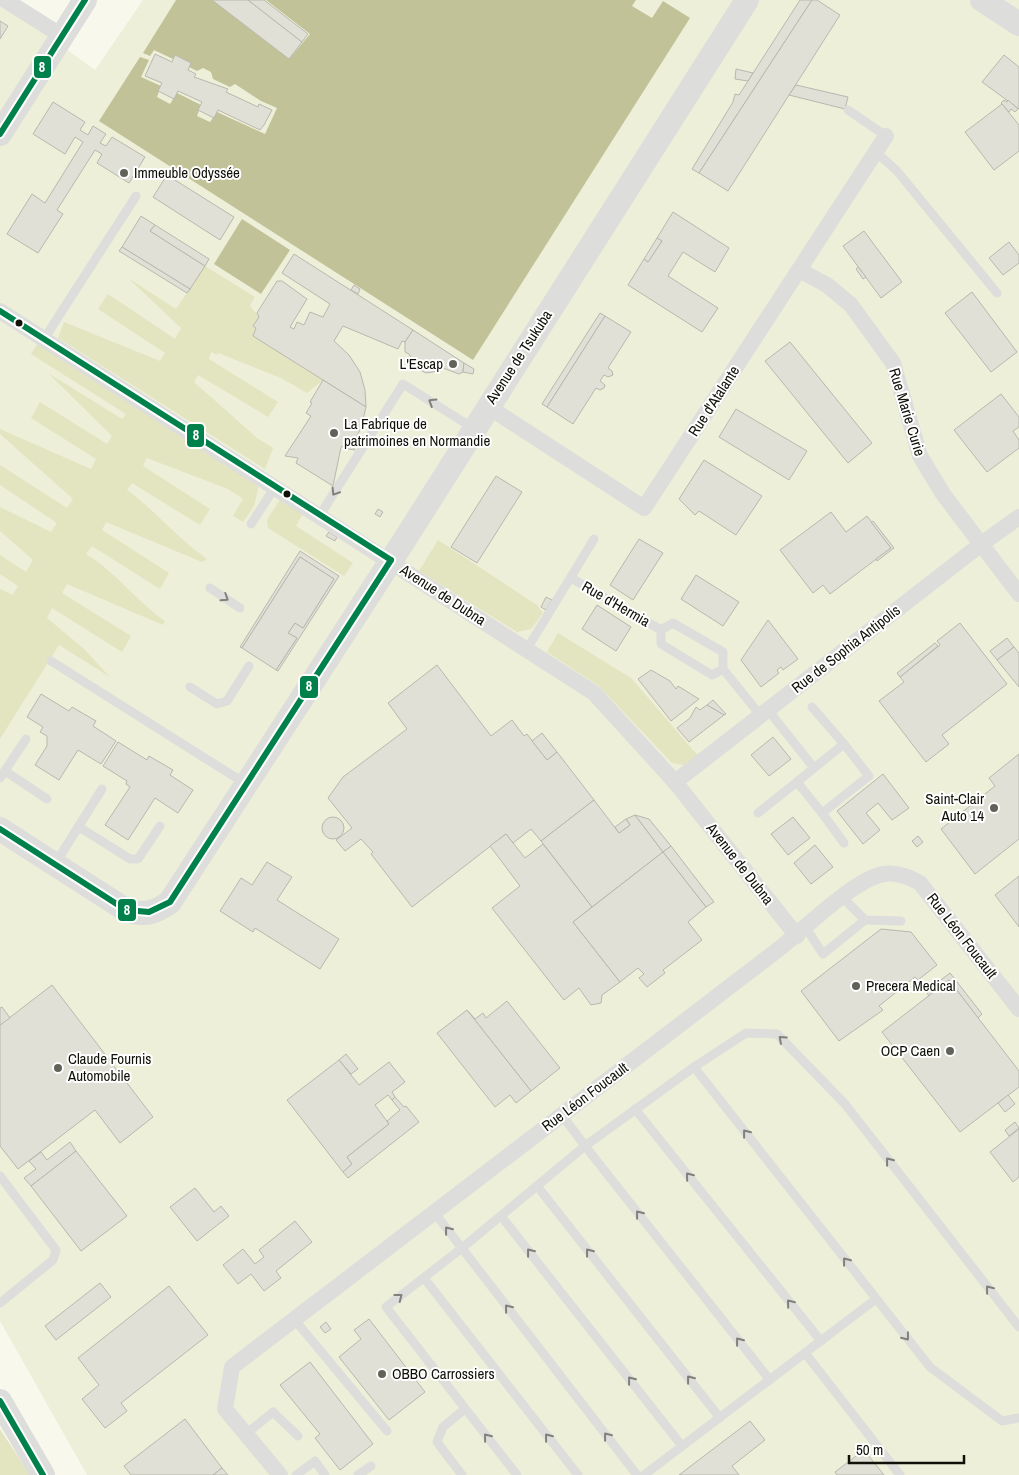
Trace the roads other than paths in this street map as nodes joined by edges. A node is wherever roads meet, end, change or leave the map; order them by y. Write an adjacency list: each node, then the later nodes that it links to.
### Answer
1 (5, 0): 6 (street)
2 (85, 0): 6 (street)
3 (747, 0): 16 (street, Avenue de Tsukuba)
4 (982, 0): 5 (street)
5 (1019, 24)
6 (62, 36): 8 (street)
7 (848, 110): 9 (lane)
8 (0, 134)
9 (886, 136): 10 (street, Rue d'Atalante)
10 (876, 152): 12 (street, Rue d'Atalante); 13 (lane)
11 (136, 196): 15 (lane)
12 (799, 270): 16 (street, Rue d'Atalante); 23 (street, Rue Marie Curie)
13 (997, 293)
14 (0, 310): 15 (street, Avenue de Dubna)
15 (44, 339): 18 (street, Avenue de Dubna)
16 (487, 406): 17 (street, Avenue de Tsukuba)
17 (474, 428): 19 (lane, one-way to 19); 24 (street, Avenue de Tsukuba)
18 (275, 487): 19 (street, Avenue de Dubna); 21 (lane)
19 (320, 516): 24 (street, Avenue de Dubna)
20 (1019, 517): 23 (street, Rue de Sophia Antipolis)
21 (251, 524)
22 (594, 539): 25 (lane)
23 (980, 545): 27 (street, Rue Marie Curie); 36 (street, Rue de Sophia Antipolis)
24 (391, 560): 30 (street, Avenue de Dubna); 43 (street, Avenue de Tsukuba)
25 (571, 578): 29 (lane, Rue d'Hermia); 30 (lane)
26 (210, 588): 28 (lane, one-way to 28)
27 (1019, 594)
28 (240, 608)
29 (661, 630): 33 (lane, Rue d'Hermia); 33 (lane, Rue d'Hermia)
30 (527, 649): 41 (street, Avenue de Dubna)
31 (51, 661): 43 (lane)
32 (249, 666): 34 (lane)
33 (723, 669): 36 (lane, Rue d'Hermia)
34 (190, 687)
35 (812, 707): 38 (lane)
36 (764, 713): 39 (lane, Rue d'Hermia); 41 (street, Rue de Sophia Antipolis)
37 (26, 739): 40 (lane)
38 (844, 744): 39 (lane); 47 (lane)
39 (814, 768): 42 (lane)
40 (2, 775): 45 (lane)
41 (675, 782): 56 (street, Avenue de Dubna)
42 (797, 782): 46 (lane); 47 (lane)
43 (246, 784): 52 (street, Avenue de Tsukuba)
44 (102, 789): 49 (lane)
45 (47, 799)
46 (758, 813)
47 (822, 813): 51 (lane)
48 (160, 826): 49 (lane)
49 (79, 827): 52 (lane)
50 (0, 829): 52 (street, Avenue de Tsukuba)
51 (844, 843)
52 (55, 865)
53 (842, 897): 54 (lane); 56 (street, Rue Léon Foucault); 57 (street, Rue Léon Foucault)
54 (865, 920): 55 (lane); 56 (lane)
55 (901, 921)
56 (801, 932): 60 (street, Rue Léon Foucault)
57 (1019, 1009)
58 (694, 1067): 59 (lane); 68 (lane, one-way to 58); 71 (lane, one-way to 58)
59 (635, 1110): 61 (lane); 72 (lane, one-way to 59)
60 (562, 1115): 61 (lane); 64 (street, Rue Léon Foucault)
61 (586, 1146): 63 (lane); 74 (lane, one-way to 61)
62 (0, 1176): 69 (lane)
63 (537, 1186): 65 (lane); 77 (lane, one-way to 63)
64 (434, 1212): 66 (lane, one-way to 64); 70 (street, Rue Léon Foucault)
65 (501, 1216): 66 (lane); 82 (lane, one-way to 65)
66 (462, 1248): 67 (lane); 92 (lane, one-way to 66)
67 (424, 1278): 76 (lane, one-way to 67); 91 (lane, one-way to 67)
68 (876, 1299): 72 (lane); 78 (lane, one-way to 78)
69 (0, 1303)
70 (294, 1319): 79 (lane); 80 (street, Rue Léon Foucault)
71 (1019, 1327)
72 (821, 1341): 73 (lane)
73 (805, 1353): 74 (lane); 94 (lane)
74 (770, 1380): 77 (lane)
75 (0, 1401): 84 (street)
76 (465, 1409): 89 (lane); 90 (lane, one-way to 76)
77 (720, 1418): 82 (lane)
78 (1019, 1418)
79 (387, 1431)
80 (246, 1434): 81 (lane); 85 (street, Rue Léon Foucault)
81 (298, 1436)
82 (682, 1446): 93 (lane)
83 (371, 1466): 88 (lane)
84 (43, 1475)
85 (280, 1475)
86 (296, 1475): 87 (lane)
87 (325, 1475)
88 (358, 1475)
89 (462, 1475)
90 (517, 1475)
91 (578, 1475)
92 (637, 1475)
93 (644, 1475)
94 (900, 1475)

